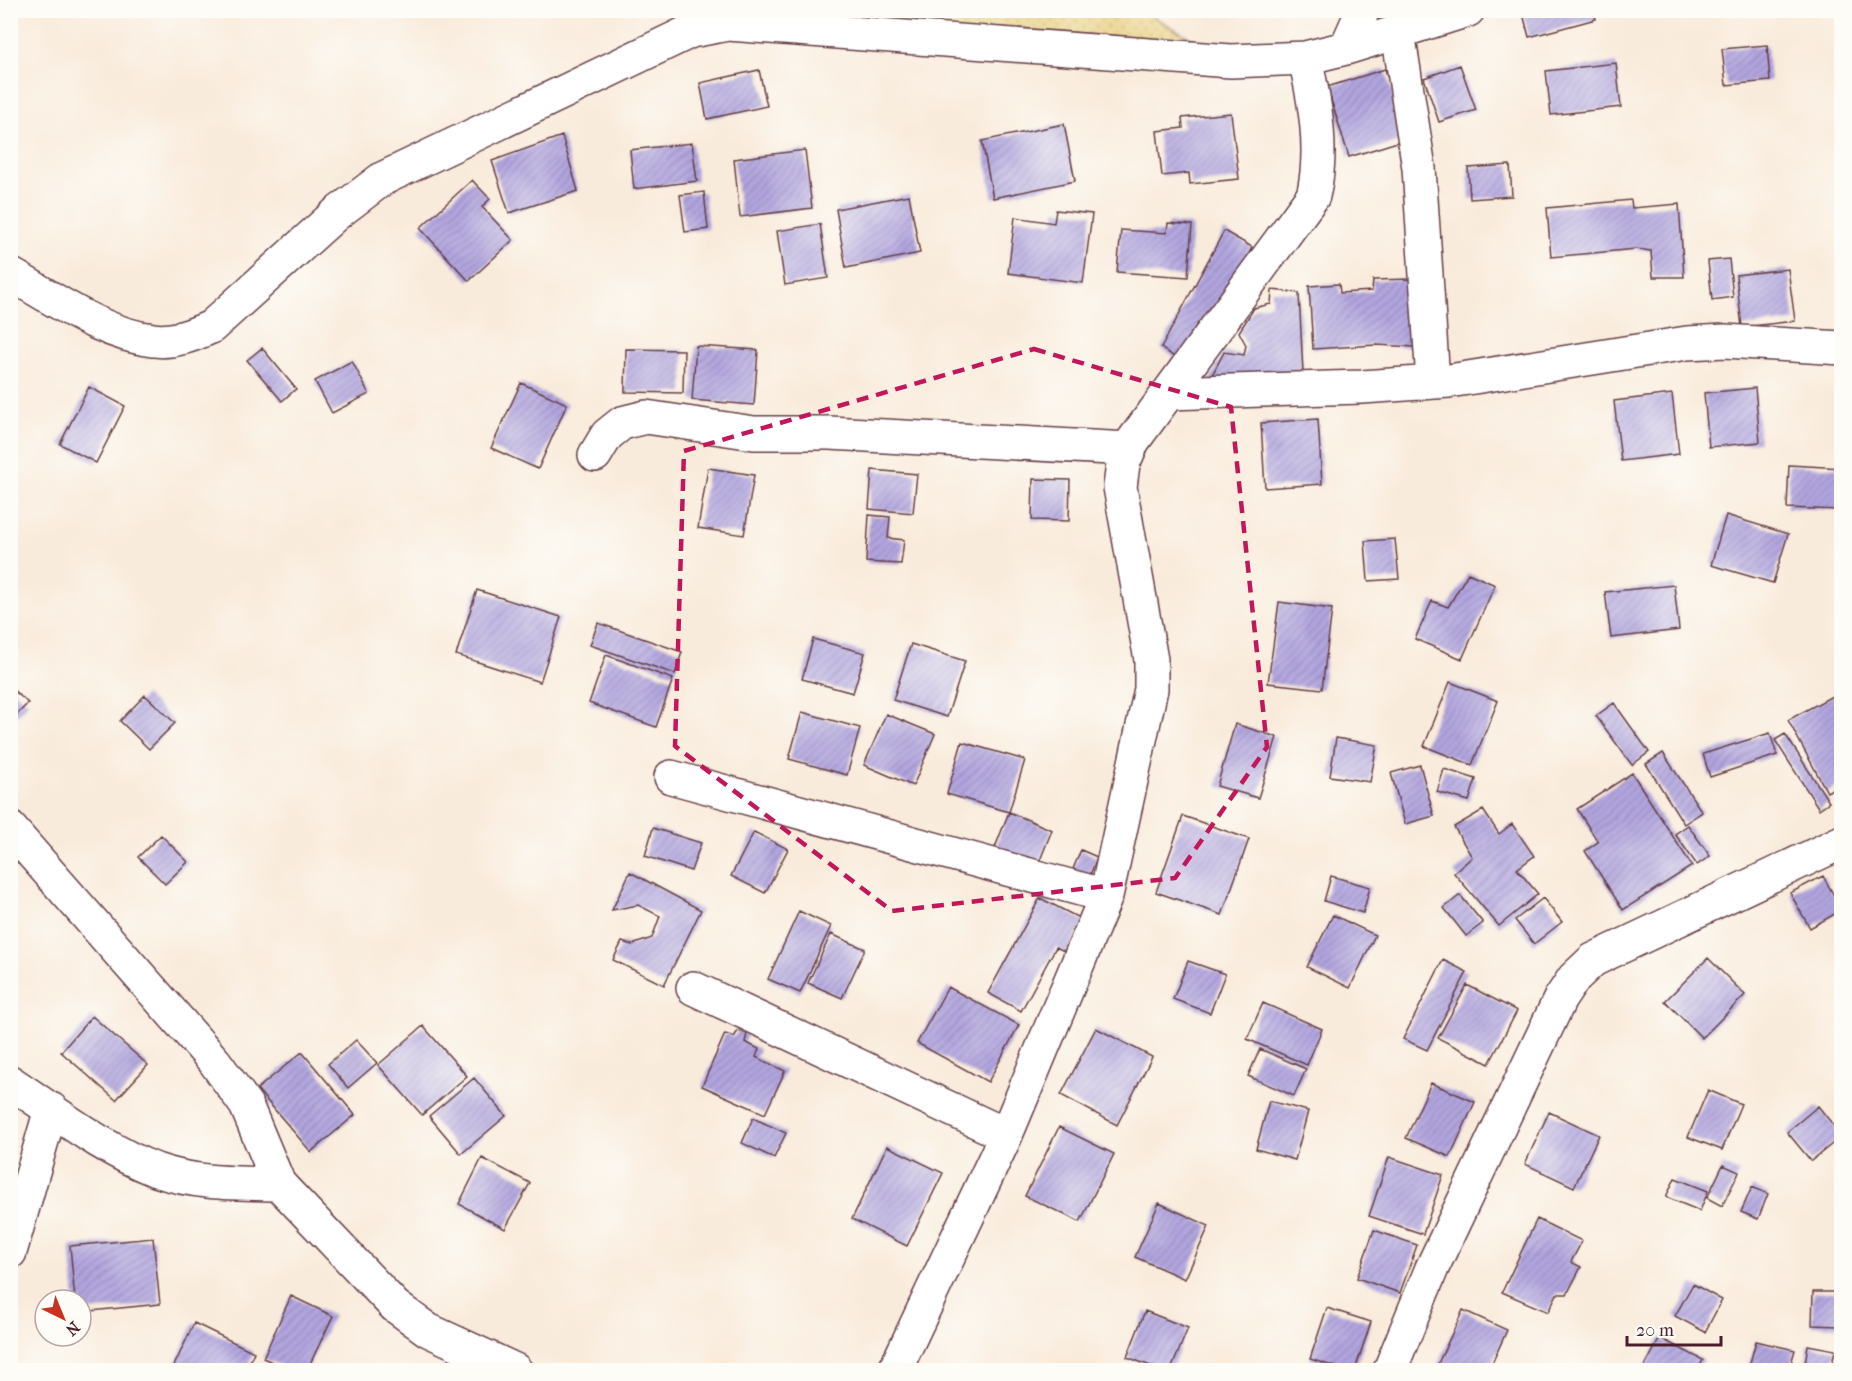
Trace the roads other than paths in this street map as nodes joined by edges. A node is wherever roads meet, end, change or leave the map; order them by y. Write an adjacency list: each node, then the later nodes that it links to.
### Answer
1 (1363, 10): 5 (street)
2 (1468, 10): 4 (street)
3 (729, 17): 6 (street); 7 (street)
4 (1398, 32): 5 (street); 9 (street)
5 (1346, 48): 6 (street)
6 (1305, 58): 10 (street)
7 (10, 274)
8 (1842, 348): 9 (street)
9 (1433, 382): 10 (street)
10 (1168, 393): 11 (street)
11 (1129, 449): 12 (street); 16 (street)
12 (595, 455)
13 (671, 777): 16 (street)
14 (10, 828): 21 (street)
15 (1842, 842): 25 (street)
16 (1106, 896): 20 (street)
17 (693, 988): 20 (street)
18 (10, 1082): 19 (street)
19 (51, 1109): 21 (street); 22 (street)
20 (1006, 1135): 24 (street)
21 (279, 1184): 23 (street)
22 (10, 1252)
23 (515, 1371)
24 (895, 1371)
25 (1390, 1371)

